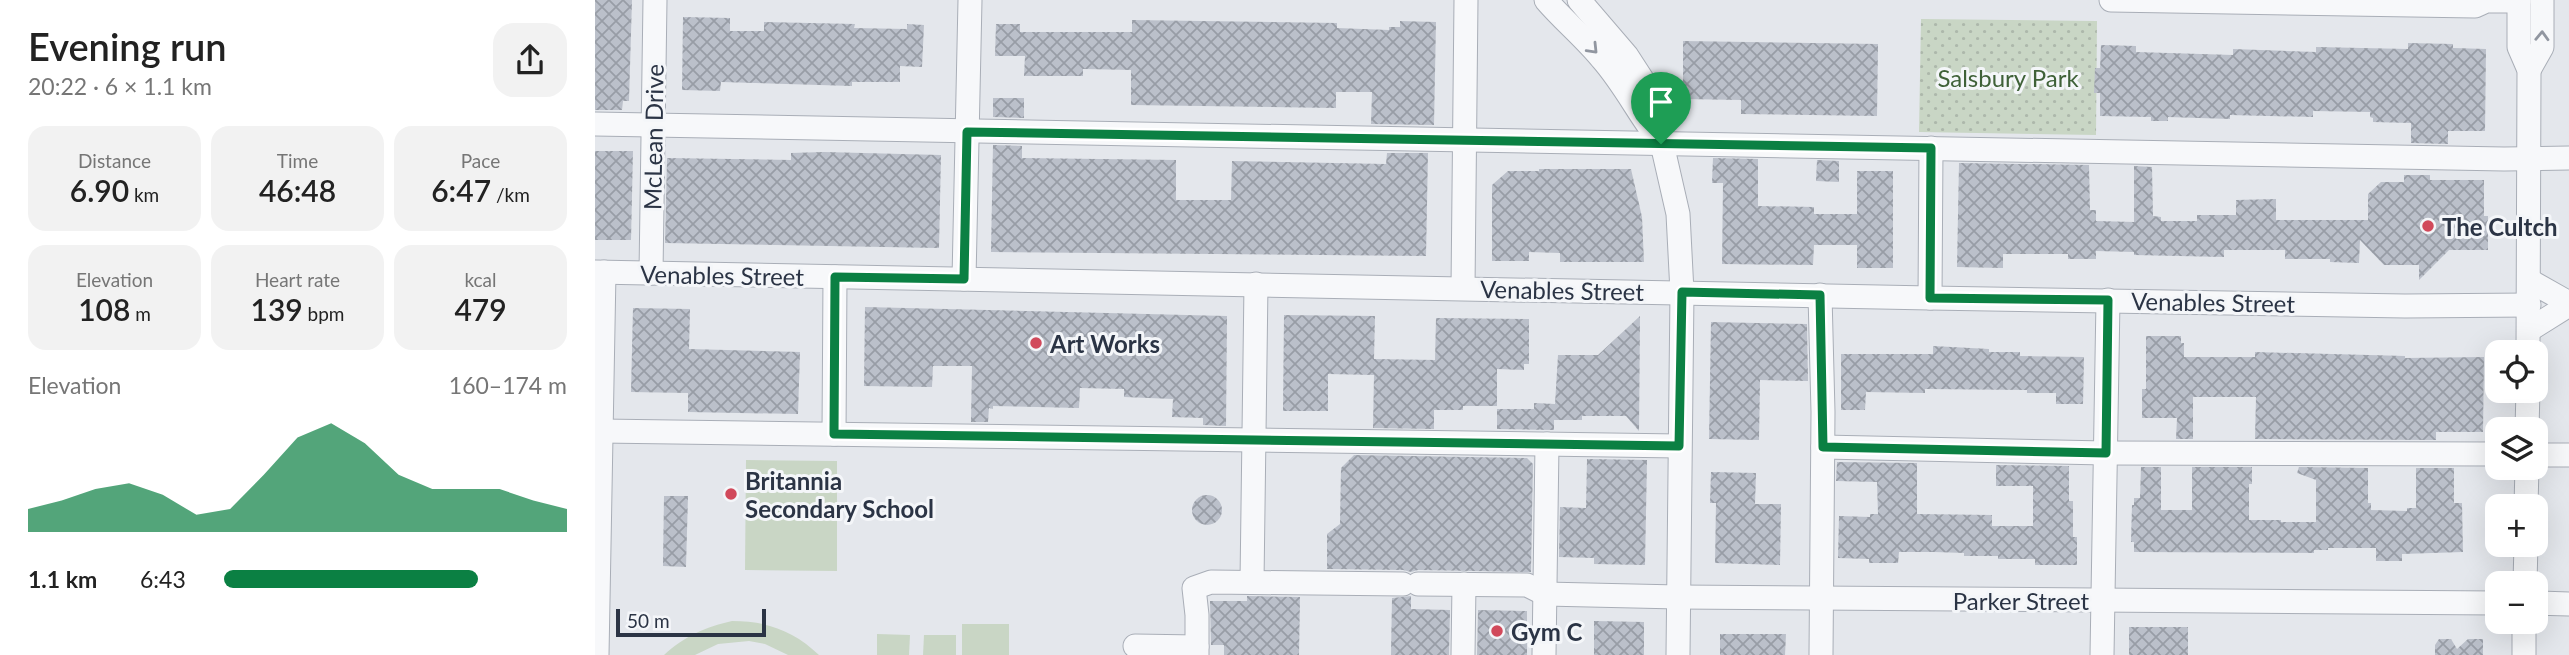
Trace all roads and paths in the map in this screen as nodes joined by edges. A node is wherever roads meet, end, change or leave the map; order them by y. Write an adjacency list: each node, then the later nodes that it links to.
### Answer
1 (655, 0): 12 (street, McLean Drive)
2 (970, 0): 13 (street)
3 (1466, 0): 14 (street)
4 (1546, 0): 15 (street, one-way to 15)
5 (1579, 0): 15 (street)
6 (2111, 0): 9 (street)
7 (2542, 0): 8 (street); 10 (street, one-way to 7)
8 (2562, 0)
9 (2519, 4): 10 (street)
10 (2529, 69): 18 (street)
11 (595, 124): 12 (street)
12 (653, 125): 13 (street); 20 (street, McLean Drive)
13 (967, 132): 14 (street); 22 (street)
14 (1465, 139): 15 (street); 25 (street)
15 (1661, 144): 16 (street); 26 (street)
16 (1931, 148): 18 (street); 28 (street)
17 (2569, 158): 18 (street)
18 (2530, 159): 23 (street)
19 (599, 272): 20 (street, Venables Street); 34 (street)
20 (651, 273): 21 (street, Venables Street)
21 (835, 277): 22 (street, Venables Street); 35 (street)
22 (964, 279): 24 (street, Venables Street)
23 (2530, 281): 30 (street); 31 (street)
24 (1256, 284): 25 (street, Venables Street); 36 (street)
25 (1463, 288): 26 (street, Venables Street)
26 (1682, 292): 27 (street, Venables Street); 38 (street)
27 (1820, 295): 28 (street, Venables Street); 39 (street)
28 (1930, 298): 29 (street, Venables Street)
29 (2108, 300): 30 (street, Venables Street); 40 (street)
30 (2529, 304): 32 (street)
31 (2569, 304): 33 (street)
32 (2529, 340)
33 (2530, 340)
34 (601, 431): 35 (street); 44 (street)
35 (834, 434): 36 (street)
36 (1254, 440): 37 (street); 45 (street)
37 (1547, 443): 38 (street); 47 (street)
38 (1679, 446): 48 (street)
39 (1823, 447): 40 (street); 49 (street)
40 (2106, 453): 41 (street); 50 (street)
41 (2485, 454)
42 (2548, 455): 43 (street)
43 (2569, 455)
44 (597, 575): 57 (street)
45 (1252, 582): 46 (street, Parker Street); 56 (street, Parker Street)
46 (1464, 584): 47 (street, Parker Street); 58 (street)
47 (1545, 594): 48 (street, Parker Street); 59 (street)
48 (1678, 597): 49 (street, Parker Street); 60 (street)
49 (1823, 599): 50 (street, Parker Street); 61 (street)
50 (2102, 600): 51 (street, Parker Street); 62 (street)
51 (2485, 603)
52 (2548, 603): 53 (street)
53 (2569, 604)
54 (2525, 634): 63 (street)
55 (1135, 646): 56 (street)
56 (1197, 651)
57 (597, 655)
58 (1463, 655)
59 (1544, 655)
60 (1678, 655)
61 (1821, 655)
62 (2102, 655)
63 (2524, 655)

